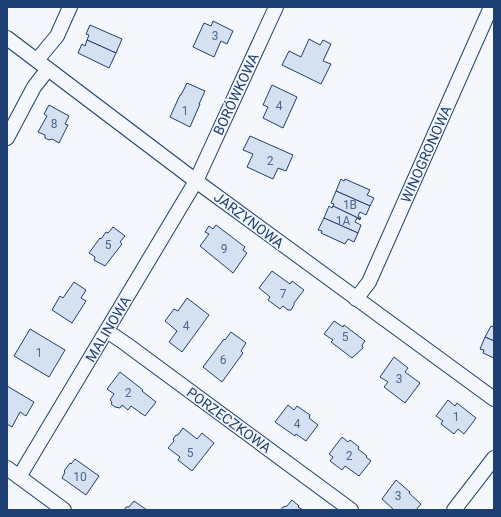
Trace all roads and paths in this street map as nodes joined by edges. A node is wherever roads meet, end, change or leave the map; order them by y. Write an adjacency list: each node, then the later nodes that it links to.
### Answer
1 (70, 7): 5 (street)
2 (276, 7): 8 (street, BORÓWKOWA)
3 (491, 7): 9 (street, WINOGRONOWA)
4 (7, 38): 5 (street, JARZYNOWA)
5 (37, 60): 6 (street, JARZYNOWA)
6 (48, 69): 7 (street); 8 (street, JARZYNOWA)
7 (7, 138)
8 (196, 181): 9 (street, JARZYNOWA); 10 (street, MALINOWA)
9 (356, 300): 11 (street, JARZYNOWA)
10 (107, 332): 14 (street, MALINOWA); 16 (street, PORZECZKOWA)
11 (494, 400)
12 (494, 458): 17 (street)
13 (7, 468): 14 (street)
14 (19, 477): 15 (street)
15 (64, 510)
16 (351, 510)
17 (454, 510)

